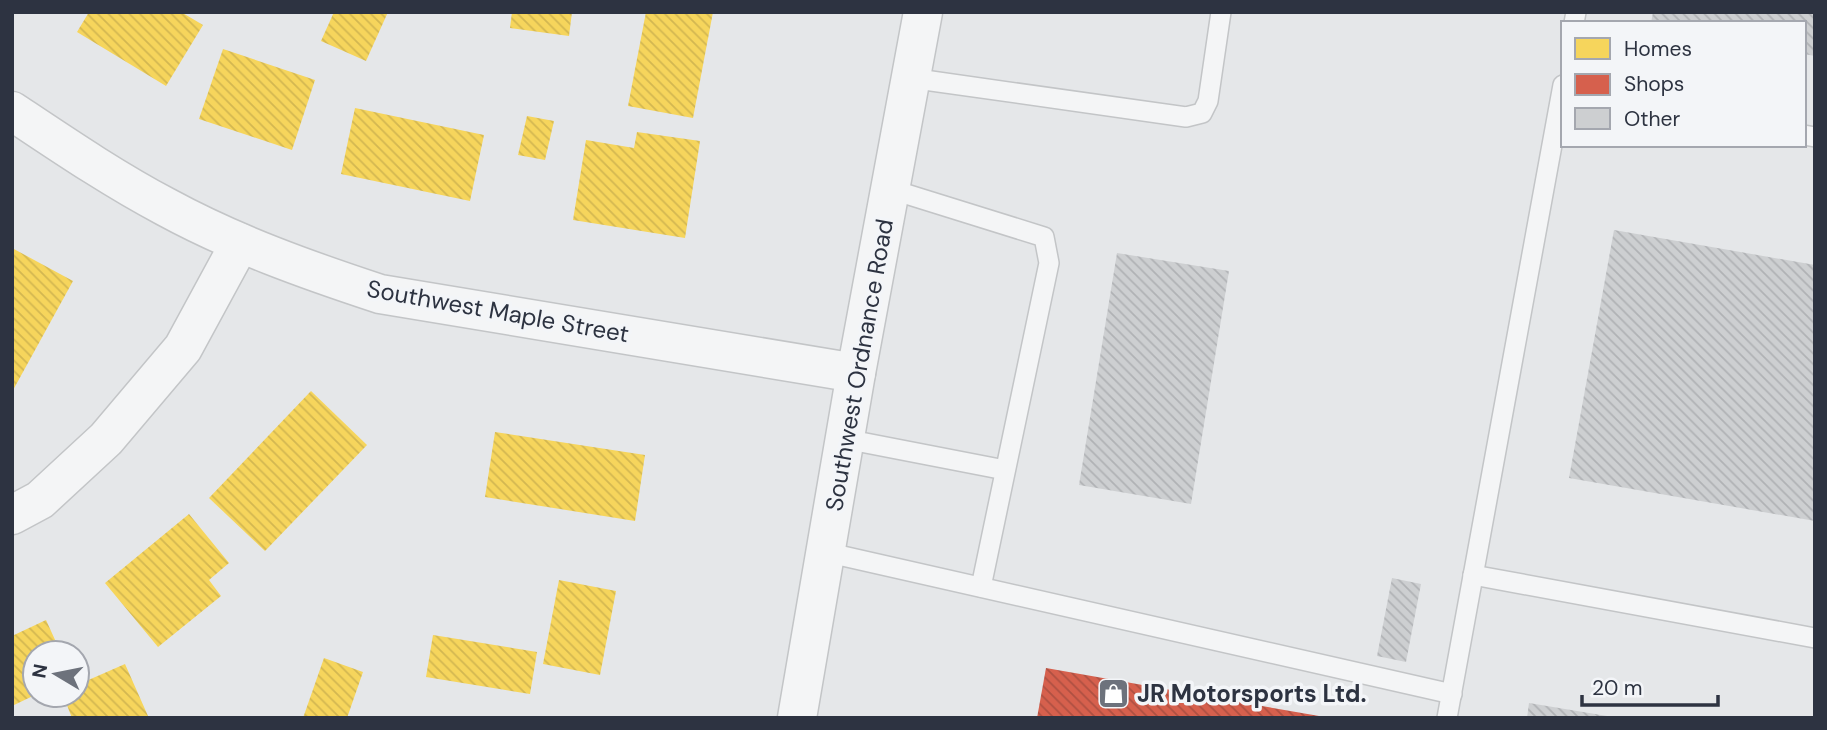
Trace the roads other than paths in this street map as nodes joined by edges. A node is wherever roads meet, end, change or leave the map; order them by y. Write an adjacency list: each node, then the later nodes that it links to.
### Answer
1 (923, 12): 3 (street, Southwest Ordnance Road)
2 (1221, 12): 3 (lane)
3 (911, 78): 6 (street, Southwest Ordnance Road)
4 (1561, 94): 13 (lane)
5 (12, 111): 7 (street, Southwest Maple Street)
6 (890, 190): 8 (street, Southwest Ordnance Road); 10 (lane)
7 (240, 243): 8 (street, Southwest Maple Street); 11 (street)
8 (856, 373): 9 (street, Southwest Ordnance Road)
9 (845, 439): 10 (lane); 12 (street, Southwest Ordnance Road)
10 (1005, 470): 14 (lane)
11 (12, 514)
12 (825, 552): 14 (lane); 17 (street, Southwest Ordnance Road)
13 (1473, 575): 15 (lane); 16 (lane)
14 (981, 587): 16 (lane)
15 (1815, 638)
16 (1451, 694): 18 (lane)
17 (797, 718)
18 (1447, 718)

